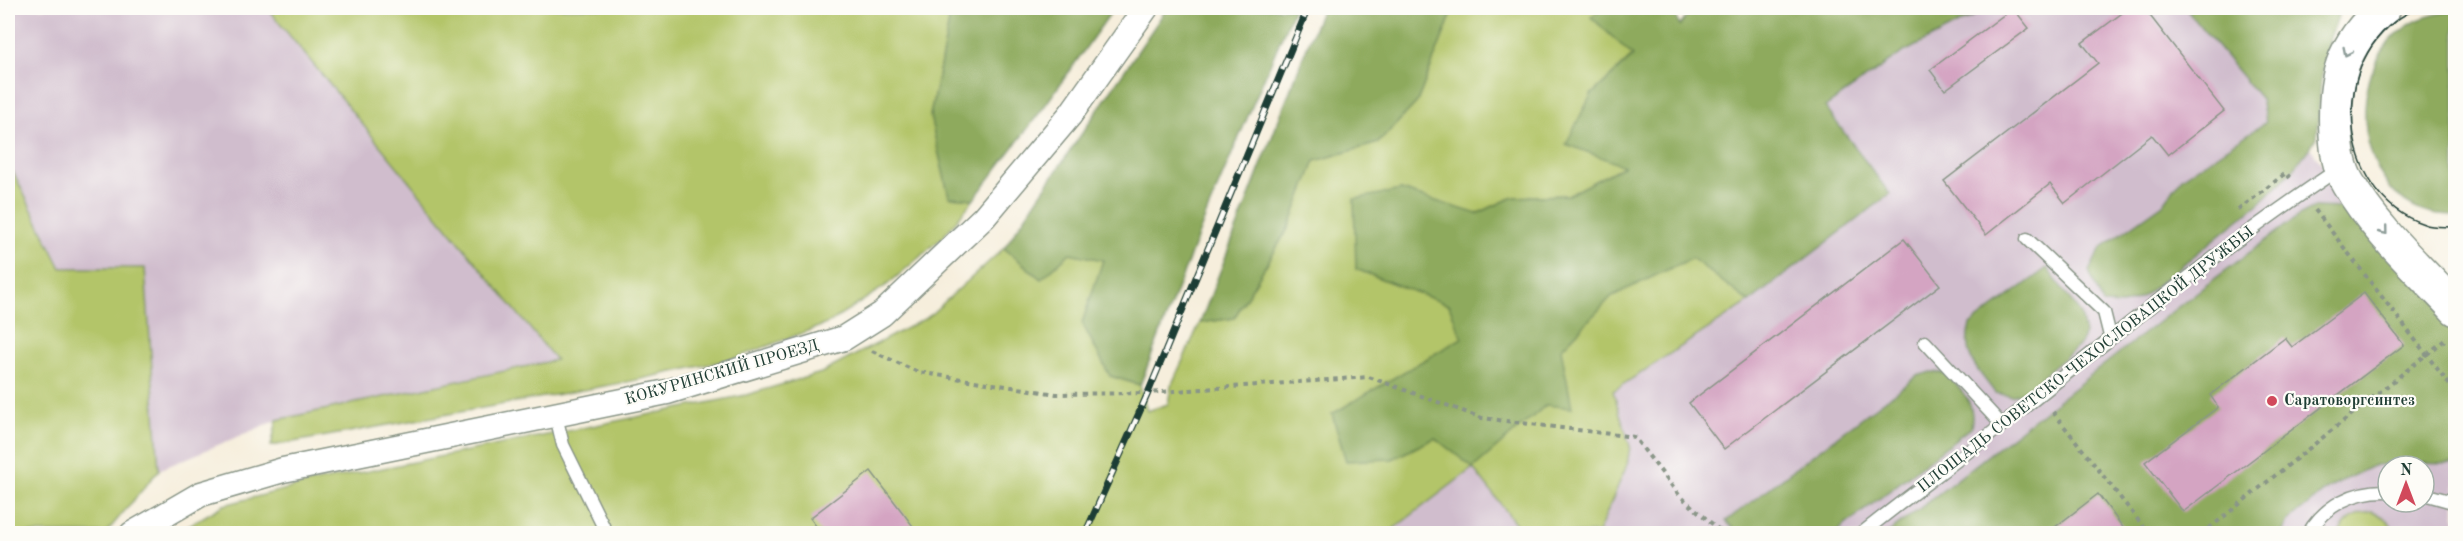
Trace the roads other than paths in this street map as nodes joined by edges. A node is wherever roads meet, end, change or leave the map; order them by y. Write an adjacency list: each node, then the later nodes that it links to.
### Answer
1 (1146, 8): 8 (street, КОКУРИНСКИЙ ПРОЕЗД)
2 (2384, 8): 3 (street, one-way to 3)
3 (2341, 167): 5 (street, one-way to 5); 6 (lane, ПЛОЩАДЬ СОВЕТСКО-ЧЕХОСЛОВАЦКОЙ ДРУЖБЫ)
4 (2027, 239): 6 (lane)
5 (2452, 323)
6 (2110, 336): 9 (lane, ПЛОЩАДЬ СОВЕТСКО-ЧЕХОСЛОВАЦКОЙ ДРУЖБЫ)
7 (1925, 342): 9 (lane)
8 (556, 416): 13 (street, КОКУРИНСКИЙ ПРОЕЗД); 14 (lane)
9 (2002, 425): 15 (lane, ПЛОЩАДЬ СОВЕТСКО-ЧЕХОСЛОВАЦКОЙ ДРУЖБЫ)
10 (2376, 490): 16 (lane)
11 (2436, 498): 12 (lane)
12 (2456, 504)
13 (132, 534)
14 (607, 534)
15 (1861, 534)
16 (2308, 534)

